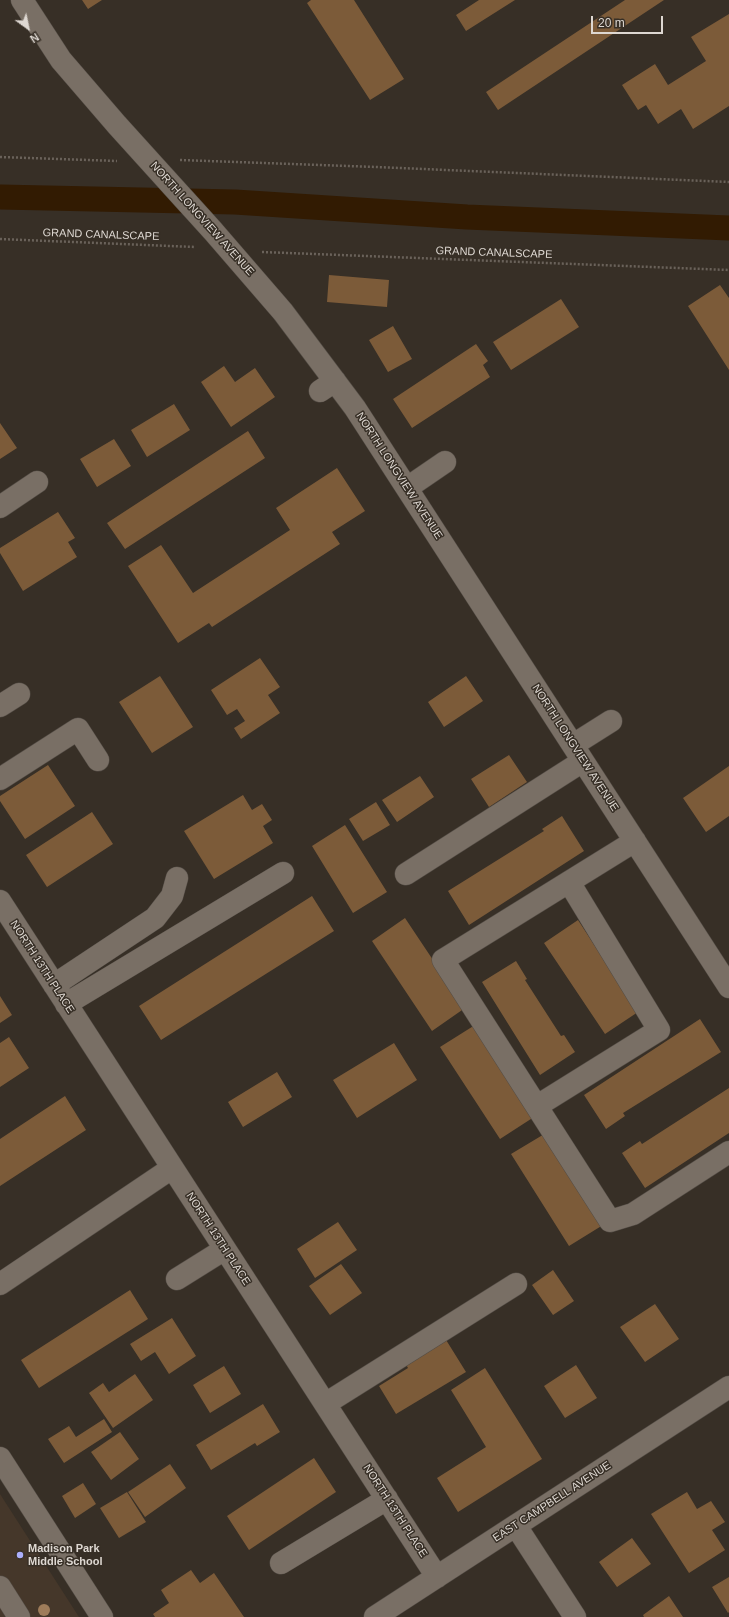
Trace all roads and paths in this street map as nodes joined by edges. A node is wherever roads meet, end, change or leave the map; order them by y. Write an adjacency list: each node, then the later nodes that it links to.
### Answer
1 (22, 0): 4 (street, NORTH LONGVIEW AVENUE)
2 (0, 157): 3 (path)
3 (122, 161)
4 (168, 166): 5 (path); 7 (street, NORTH LONGVIEW AVENUE)
5 (729, 182)
6 (0, 239): 7 (path, GRAND CANALSCAPE)
7 (207, 239): 12 (street, NORTH LONGVIEW AVENUE)
8 (258, 251): 9 (path, GRAND CANALSCAPE)
9 (729, 270)
10 (445, 462): 12 (street)
11 (37, 482): 13 (street)
12 (407, 488): 17 (street, NORTH LONGVIEW AVENUE)
13 (0, 507)
14 (19, 694): 15 (street)
15 (0, 706)
16 (611, 721): 17 (street)
17 (578, 753): 20 (street, NORTH LONGVIEW AVENUE); 22 (street)
18 (98, 760): 19 (street)
19 (0, 779)
20 (635, 841): 24 (street); 27 (street, NORTH LONGVIEW AVENUE)
21 (283, 873): 28 (street)
22 (406, 874)
23 (177, 878): 26 (street)
24 (569, 882): 29 (street); 29 (street)
25 (0, 902): 26 (street, NORTH 13TH PLACE)
26 (54, 985): 28 (street, NORTH 13TH PLACE)
27 (729, 987)
28 (66, 1004): 31 (street, NORTH 13TH PLACE)
29 (537, 1106): 30 (street)
30 (729, 1152)
31 (172, 1168): 32 (street, NORTH 13TH PLACE); 34 (street)
32 (225, 1249): 33 (street); 37 (street, NORTH 13TH PLACE)
33 (178, 1279)
34 (0, 1284)
35 (516, 1284): 37 (street)
36 (729, 1388): 40 (street, EAST CAMPBELL AVENUE)
37 (325, 1404): 39 (street, NORTH 13TH PLACE)
38 (0, 1458): 45 (street)
39 (387, 1499): 41 (street); 42 (street, NORTH 13TH PLACE)
40 (516, 1526): 42 (street, EAST CAMPBELL AVENUE); 47 (street)
41 (281, 1563)
42 (437, 1577): 46 (street, EAST CAMPBELL AVENUE)
43 (0, 1587): 44 (street)
44 (19, 1617)
45 (102, 1617)
46 (375, 1617)
47 (575, 1617)

